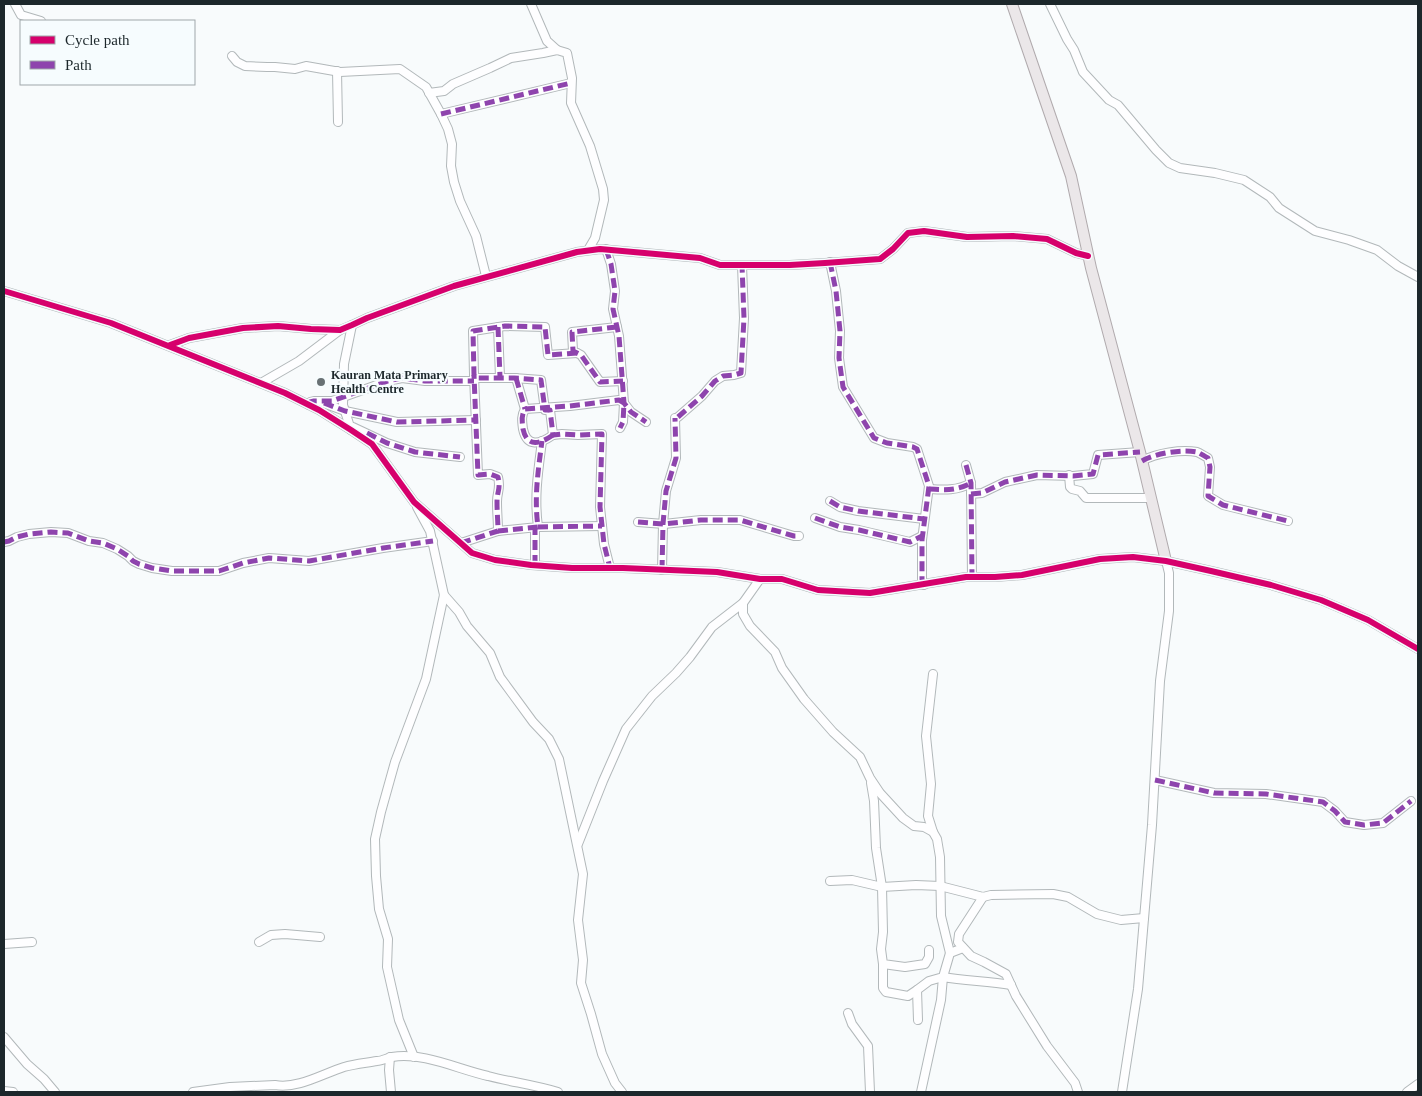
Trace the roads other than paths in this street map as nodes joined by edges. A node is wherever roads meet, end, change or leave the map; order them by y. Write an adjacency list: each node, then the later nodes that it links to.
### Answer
1 (15, 4): 5 (street)
2 (531, 4): 6 (street)
3 (1012, 4): 15 (main road)
4 (1050, 4): 19 (street)
5 (37, 20)
6 (557, 50): 9 (street); 10 (street)
7 (232, 56): 8 (street)
8 (337, 71): 10 (street); 12 (street)
9 (572, 83): 11 (street); 14 (street)
10 (429, 93): 11 (street)
11 (441, 114): 18 (street)
12 (338, 122)
13 (606, 249): 14 (street); 17 (street); 23 (street)
14 (588, 250): 18 (street)
15 (1088, 256): 16 (street); 45 (main road)
16 (830, 262): 17 (street); 50 (street)
17 (742, 265): 59 (street)
18 (486, 276): 21 (street)
19 (1418, 277)
20 (4, 291): 25 (street)
21 (352, 325): 24 (street); 32 (street)
22 (498, 327): 26 (street); 27 (street); 28 (street)
23 (617, 327): 26 (street); 30 (street)
24 (340, 330): 25 (street); 31 (street)
25 (170, 346): 31 (street)
26 (577, 353): 30 (street)
27 (500, 377): 28 (street); 29 (street)
28 (474, 378): 32 (street); 39 (street)
29 (516, 378): 36 (street); 37 (street)
30 (623, 381): 34 (street)
31 (261, 383): 35 (street)
32 (343, 397): 33 (street); 38 (street)
33 (318, 400): 35 (street); 38 (street)
34 (624, 403): 36 (street); 40 (street); 42 (street)
35 (308, 405): 41 (street)
36 (545, 408): 37 (street); 43 (street)
37 (525, 409): 44 (street)
38 (345, 411): 39 (street); 41 (street)
39 (476, 420): 62 (street)
40 (646, 422)
41 (350, 427): 46 (street); 54 (street)
42 (620, 428)
43 (553, 435): 44 (street); 60 (street)
44 (542, 441): 61 (street)
45 (1141, 456): 48 (street); 52 (main road); 57 (street)
46 (460, 458)
47 (966, 465): 49 (street)
48 (1069, 476): 51 (street); 52 (street)
49 (971, 483): 50 (street); 51 (street)
50 (929, 489): 56 (street)
51 (971, 494): 72 (street)
52 (1151, 498): 68 (main road)
53 (830, 501): 56 (street)
54 (414, 502): 65 (street); 67 (street)
55 (815, 518): 64 (street)
56 (924, 519): 64 (street)
57 (1288, 521)
58 (638, 522): 59 (street)
59 (663, 524): 63 (street); 71 (street)
60 (602, 526): 61 (street); 70 (street)
61 (536, 528): 62 (street); 69 (street)
62 (498, 531): 67 (street)
63 (799, 536)
64 (922, 536): 74 (street)
65 (433, 541): 66 (street); 75 (street)
66 (4, 542)
67 (461, 543): 69 (street)
68 (1166, 561): 72 (street); 77 (street); 80 (street)
69 (535, 565): 70 (street)
70 (610, 568): 71 (street)
71 (662, 570): 73 (street)
72 (972, 577): 74 (street)
73 (760, 579): 74 (street); 76 (street)
74 (924, 585)
75 (444, 595): 83 (street); 104 (street)
76 (742, 603): 79 (street); 83 (street)
77 (1418, 649)
78 (933, 674): 82 (street)
79 (870, 778): 82 (street); 86 (street)
80 (1155, 780): 81 (street); 88 (street)
81 (1411, 801)
82 (933, 832): 85 (street)
83 (577, 846): 113 (street)
84 (830, 881): 86 (street)
85 (940, 886): 86 (street); 87 (street); 95 (street)
86 (882, 887): 96 (street)
87 (983, 897): 88 (street); 93 (street)
88 (1144, 918): 117 (street)
89 (320, 937): 91 (street)
90 (32, 942): 92 (street)
91 (258, 942)
92 (4, 944)
93 (963, 948): 95 (street); 98 (street)
94 (929, 950): 96 (street)
95 (950, 953): 97 (street)
96 (883, 964): 99 (street)
97 (943, 977): 98 (street); 99 (street); 115 (street)
98 (1011, 984): 116 (street)
99 (917, 990): 101 (street)
100 (848, 1013): 114 (street)
101 (918, 1020)
102 (4, 1037): 109 (street)
103 (390, 1057): 104 (street); 106 (street); 111 (street)
104 (414, 1057): 112 (street)
105 (1418, 1084): 118 (street)
106 (274, 1089): 110 (street)
107 (4, 1091): 108 (street)
108 (13, 1092)
109 (55, 1092)
110 (193, 1092)
111 (391, 1092)
112 (558, 1092)
113 (622, 1092)
114 (870, 1092)
115 (921, 1092)
116 (1078, 1092)
117 (1122, 1092)
118 (1407, 1092)

